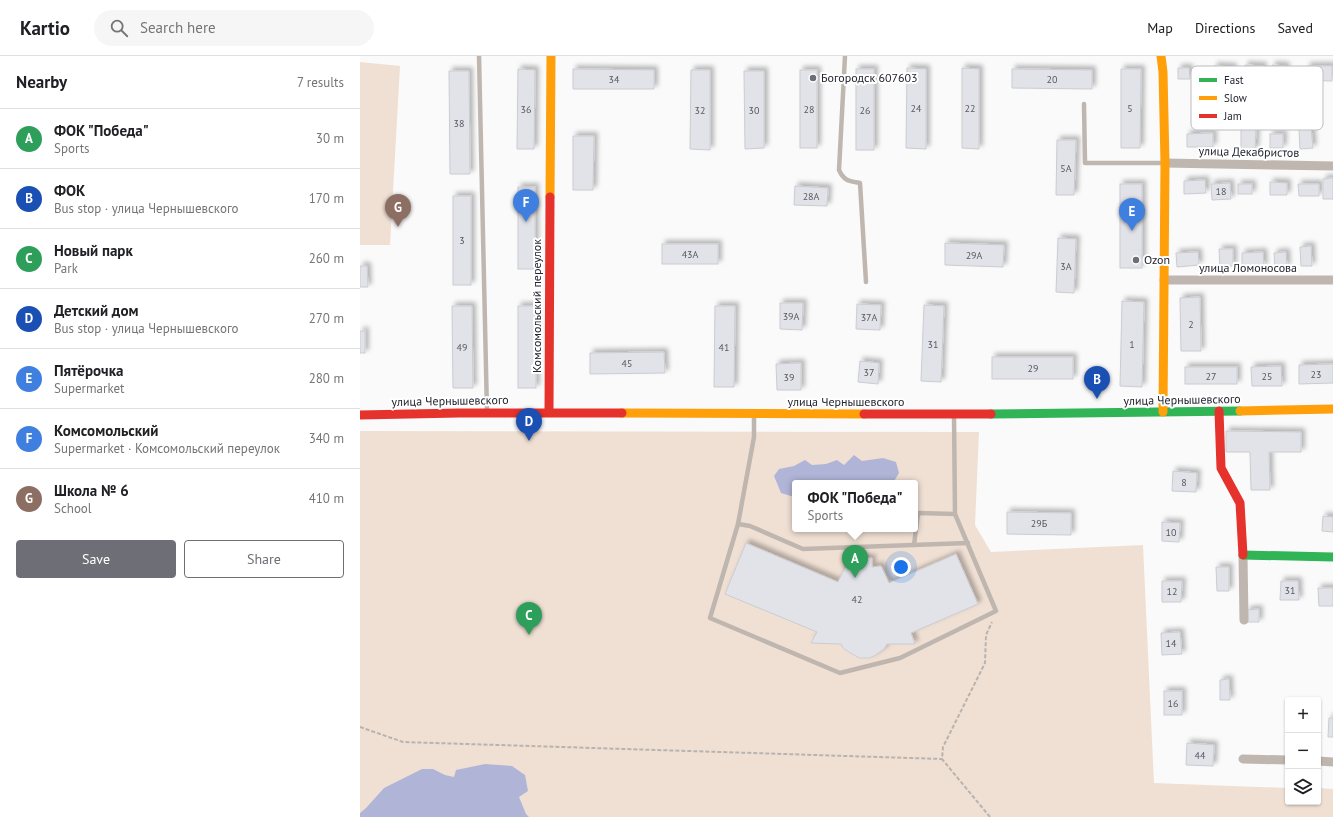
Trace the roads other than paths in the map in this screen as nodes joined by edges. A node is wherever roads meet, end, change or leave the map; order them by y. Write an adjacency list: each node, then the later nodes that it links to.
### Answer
1 (479, 56): 15 (lane)
2 (551, 56): 13 (street, Комсомольский переулок)
3 (845, 56): 10 (lane)
4 (1161, 56): 6 (street)
5 (1084, 104): 6 (lane)
6 (1165, 163): 7 (street, улица Декабристов); 8 (street)
7 (1333, 166)
8 (1164, 280): 9 (street, улица Ломоносова); 14 (street)
9 (1333, 280)
10 (866, 282)
11 (1333, 409): 12 (street, улица Чернышевского)
12 (1219, 411): 14 (street, улица Чернышевского); 25 (street)
13 (549, 412): 15 (street, улица Чернышевского); 16 (street, улица Чернышевского)
14 (1163, 412): 17 (street, улица Чернышевского)
15 (487, 413): 18 (street, улица Чернышевского)
16 (754, 414): 17 (street, улица Чернышевского); 21 (lane)
17 (954, 414): 20 (lane)
18 (360, 415)
19 (918, 513): 20 (lane)
20 (955, 514): 23 (lane)
21 (738, 524): 23 (lane); 24 (lane)
22 (916, 532): 24 (lane)
23 (968, 543): 24 (lane)
24 (914, 545)
25 (1243, 556): 26 (street); 27 (street)
26 (1333, 557)
27 (1244, 620)
28 (1243, 759): 29 (street)
29 (1285, 760)
30 (1321, 761): 31 (street)
31 (1333, 762)

